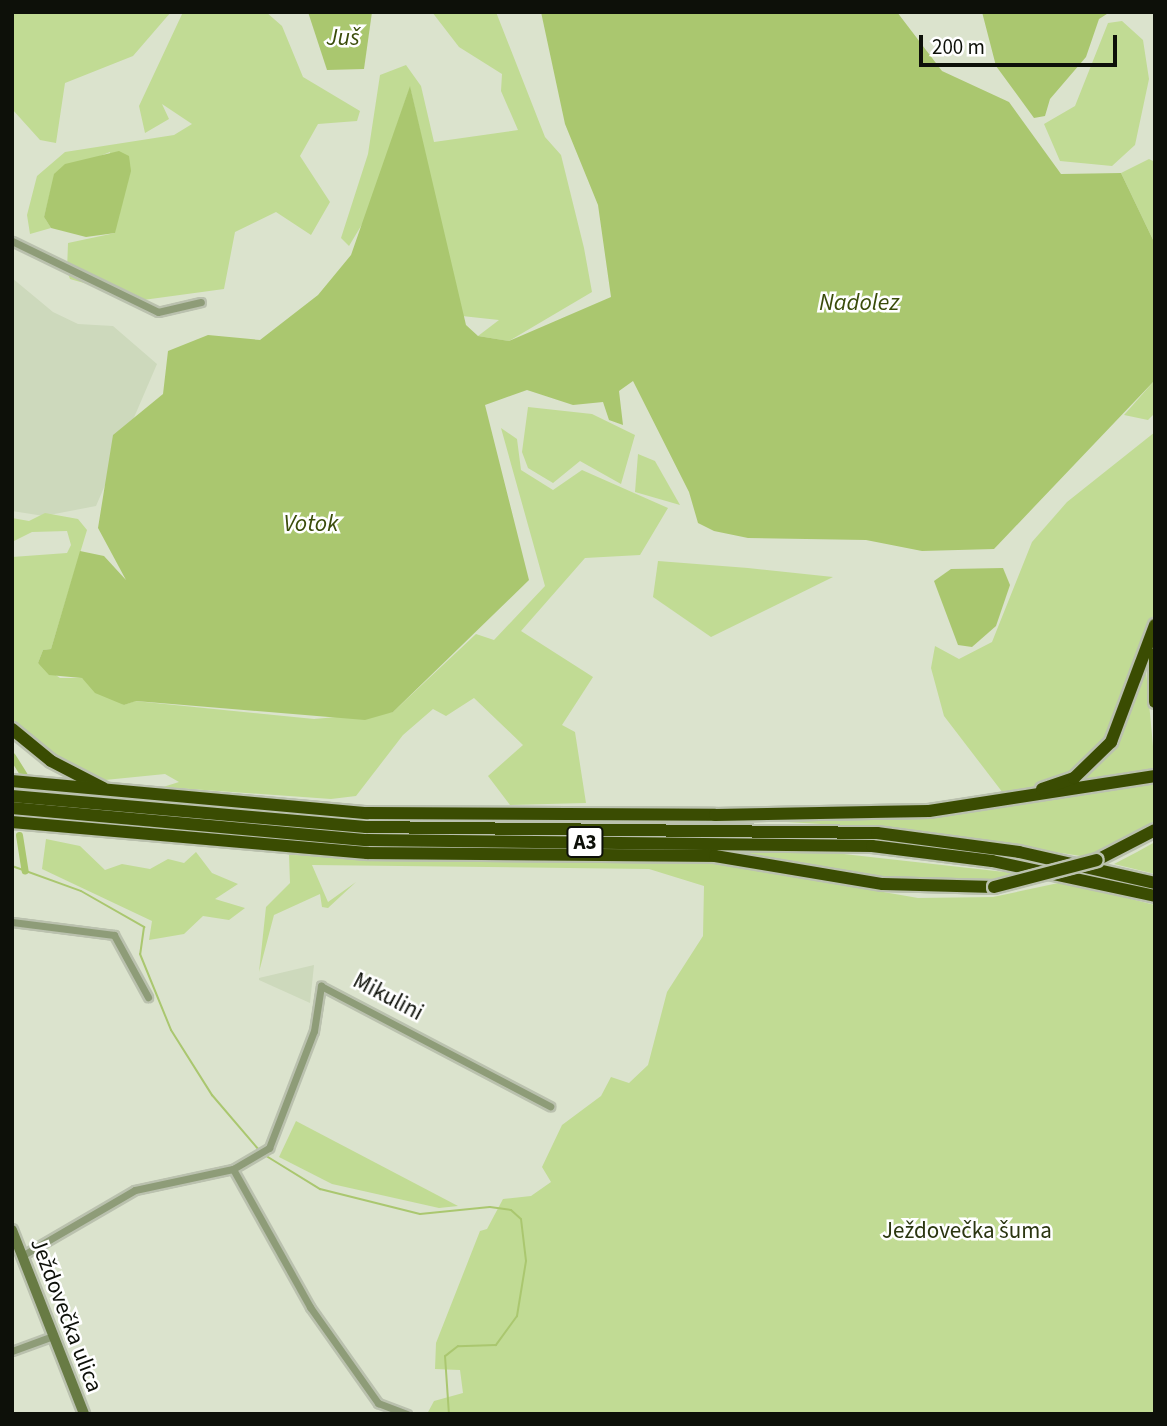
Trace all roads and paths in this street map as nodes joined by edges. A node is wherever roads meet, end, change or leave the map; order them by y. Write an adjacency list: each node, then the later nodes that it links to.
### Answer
1 (12, 241): 2 (street)
2 (201, 302)
3 (1155, 625): 11 (highway)
4 (1155, 654): 5 (highway)
5 (1155, 702)
6 (12, 729): 10 (highway)
7 (1155, 776): 11 (highway)
8 (12, 781): 10 (highway)
9 (12, 796): 15 (highway, A3)
10 (148, 798): 11 (highway)
11 (981, 805)
12 (12, 808): 16 (highway, A3)
13 (12, 822): 14 (highway, bridge)
14 (1155, 830)
15 (1155, 883)
16 (1155, 896)
17 (12, 922): 18 (street)
18 (148, 997)
19 (550, 1106): 20 (street, Mikulini)
20 (233, 1169): 22 (street); 26 (street)
21 (12, 1230): 22 (main road, Ježdovečka ulica)
22 (25, 1254): 23 (main road, Ježdovečka ulica)
23 (53, 1336): 24 (street); 25 (main road, Ježdovečka ulica)
24 (12, 1351)
25 (84, 1414)
26 (407, 1414)

